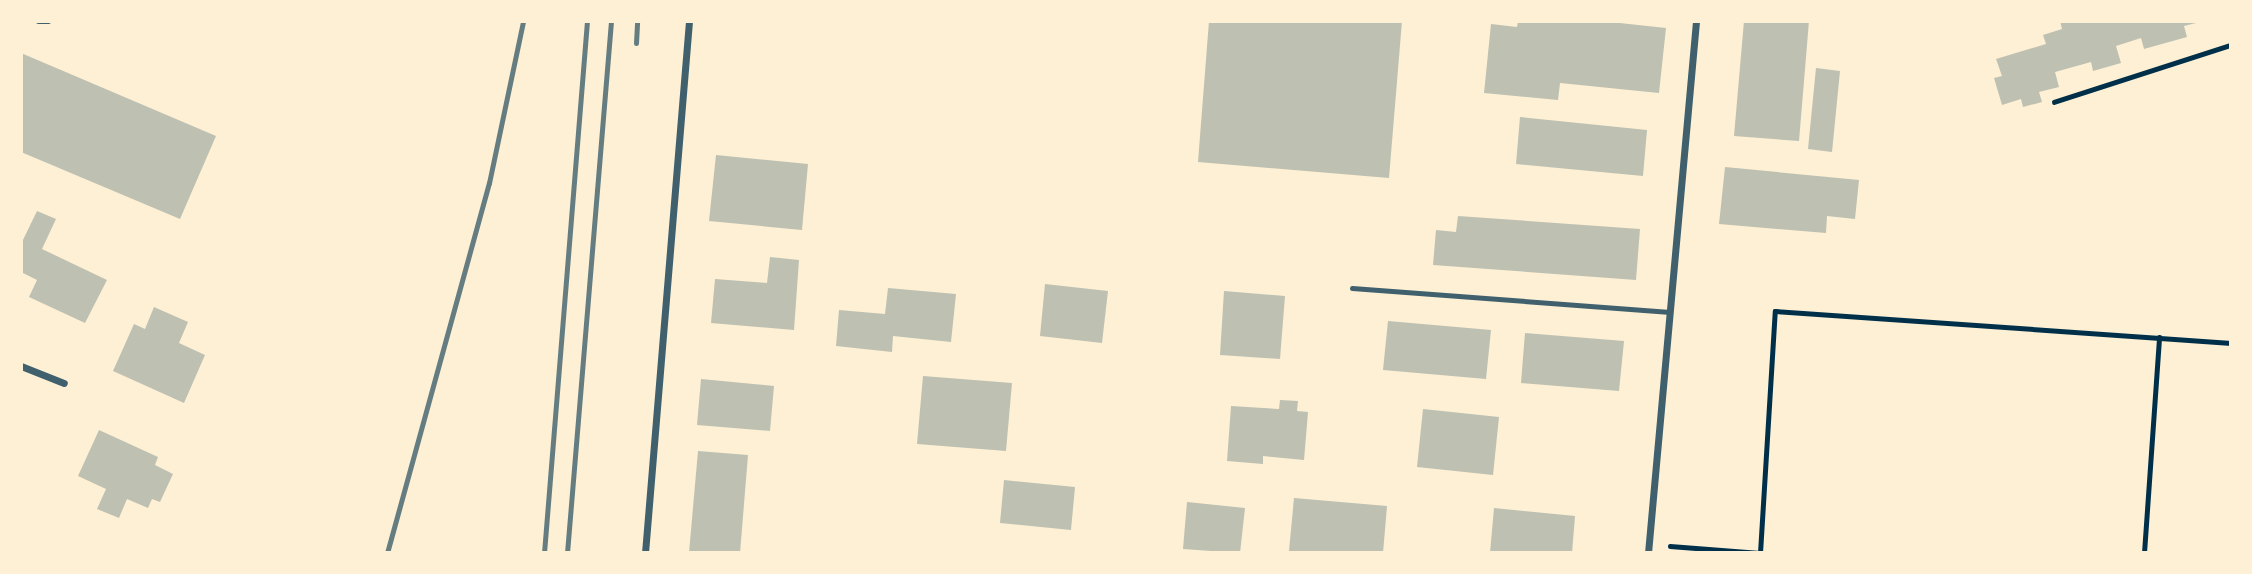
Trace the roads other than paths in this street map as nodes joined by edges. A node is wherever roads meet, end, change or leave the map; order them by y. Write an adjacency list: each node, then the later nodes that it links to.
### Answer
1 (38, 21): 2 (lane)
2 (48, 21)
3 (689, 21): 10 (street)
4 (1696, 21): 6 (street)
5 (1352, 288): 6 (lane)
6 (1670, 312): 9 (street)
7 (21, 366): 8 (street)
8 (64, 383)
9 (1649, 549)
10 (645, 553)

